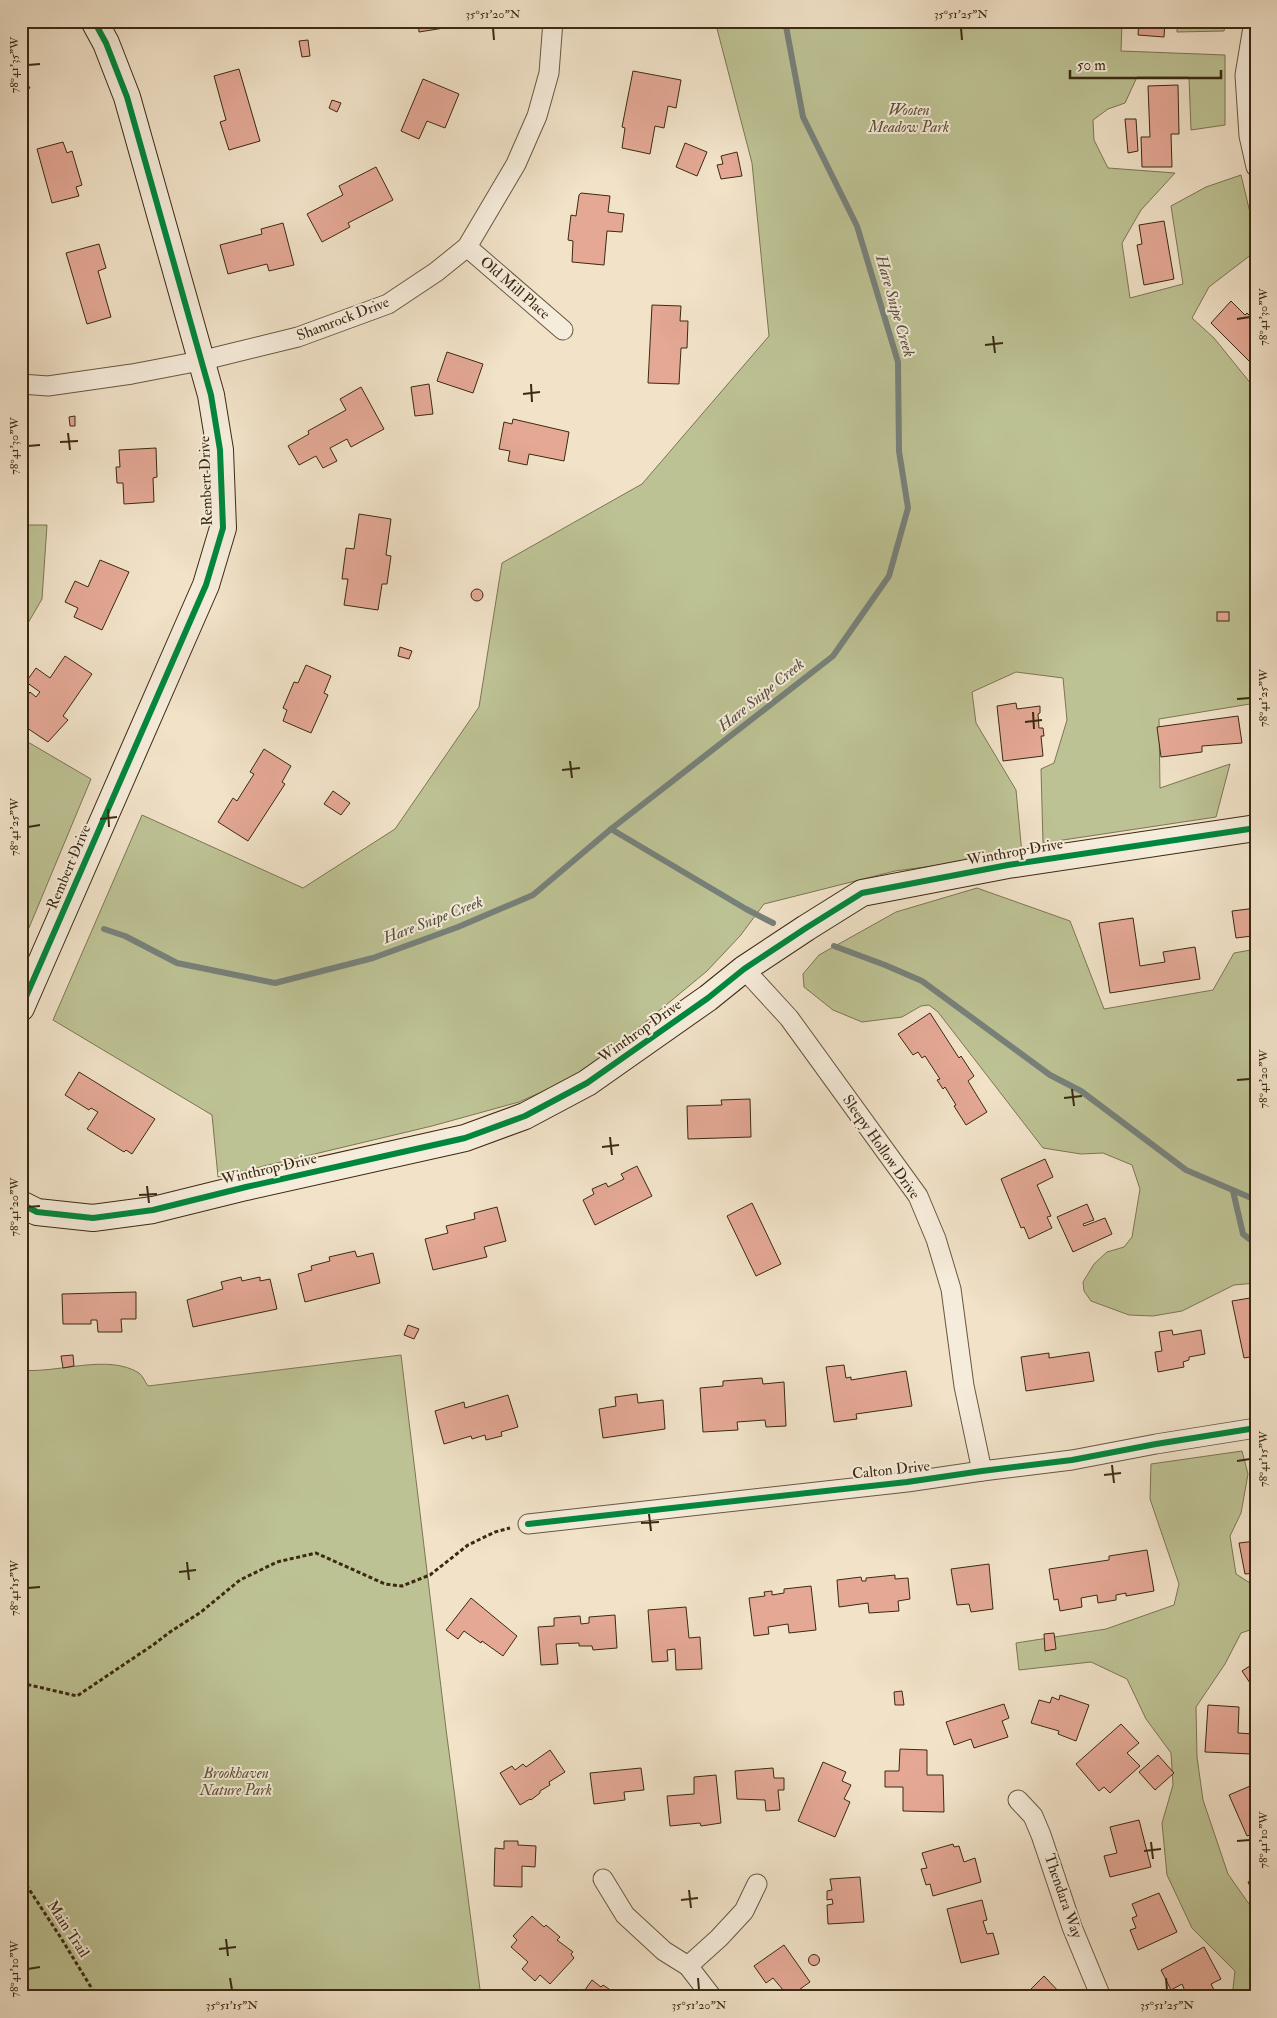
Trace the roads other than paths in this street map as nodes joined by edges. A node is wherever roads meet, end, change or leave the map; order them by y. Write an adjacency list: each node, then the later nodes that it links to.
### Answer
1 (94, 21): 7 (street, Rembert Drive)
2 (553, 21): 5 (street, Shamrock Drive)
3 (1254, 21): 4 (street)
4 (1256, 167)
5 (467, 247): 6 (street, Old Mill Place); 7 (street, Shamrock Drive)
6 (563, 330)
7 (200, 361): 8 (street, Shamrock Drive); 11 (street, Rembert Drive)
8 (21, 384)
9 (1256, 828): 10 (street, Winthrop Drive)
10 (744, 969): 12 (street, Winthrop Drive); 14 (street, Sleepy Hollow Drive)
11 (21, 1008)
12 (21, 1204)
13 (1256, 1428): 14 (street, Calton Drive)
14 (982, 1471): 15 (street, Calton Drive)
15 (528, 1524)
16 (1018, 1800): 21 (street, Thendara Way)
17 (603, 1879): 19 (street)
18 (757, 1884): 19 (street)
19 (688, 1966): 20 (street)
20 (712, 1997)
21 (1101, 1997)

